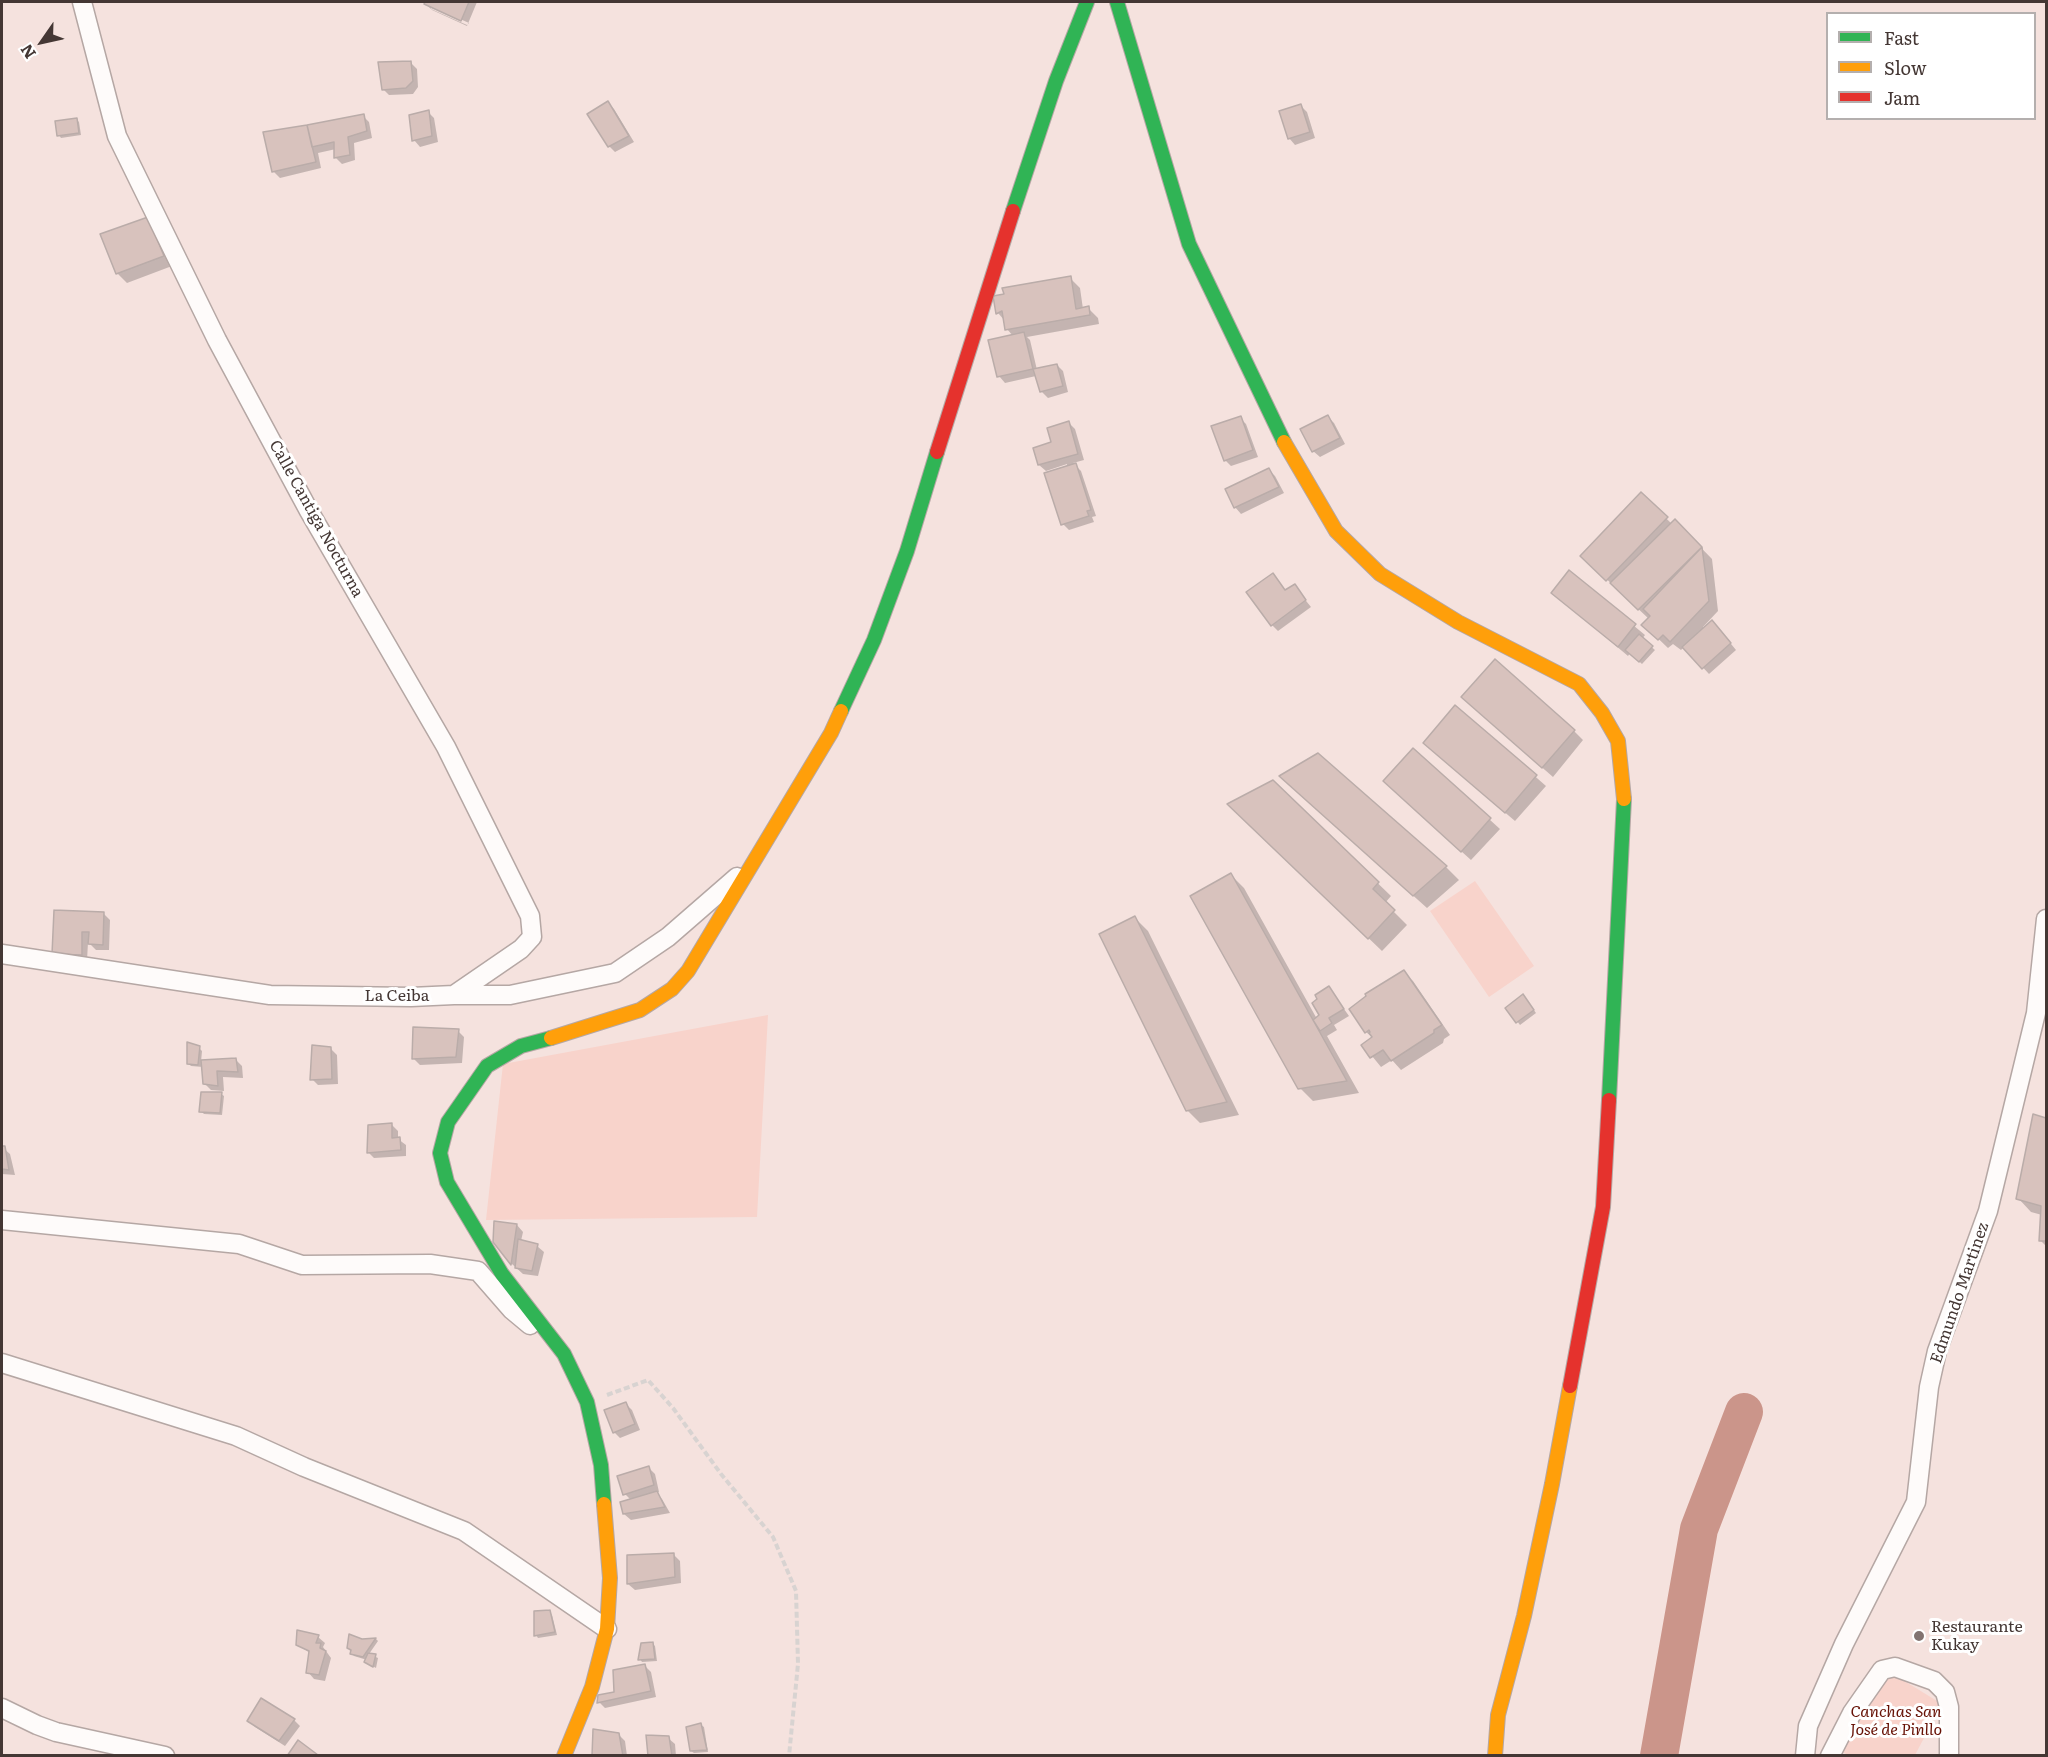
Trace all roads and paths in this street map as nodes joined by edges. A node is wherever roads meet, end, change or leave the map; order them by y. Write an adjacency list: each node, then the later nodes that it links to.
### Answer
1 (82, 2): 7 (street, Calle Cantiga Nocturna)
2 (1087, 2): 4 (street)
3 (1117, 2): 17 (street)
4 (754, 862): 7 (street, La Ceiba); 9 (street)
5 (2046, 920): 18 (street, Edmundo Martinez)
6 (2, 954): 7 (street, La Ceiba)
7 (454, 994)
8 (2, 1220): 9 (street)
9 (564, 1354): 11 (street)
10 (2, 1363): 12 (street)
11 (587, 1402): 12 (street); 16 (path)
12 (607, 1629): 15 (street)
13 (2, 1708): 14 (street)
14 (165, 1755)
15 (564, 1755)
16 (789, 1755)
17 (1495, 1755)
18 (1805, 1755)
19 (1830, 1755): 20 (street)
20 (1949, 1755)

